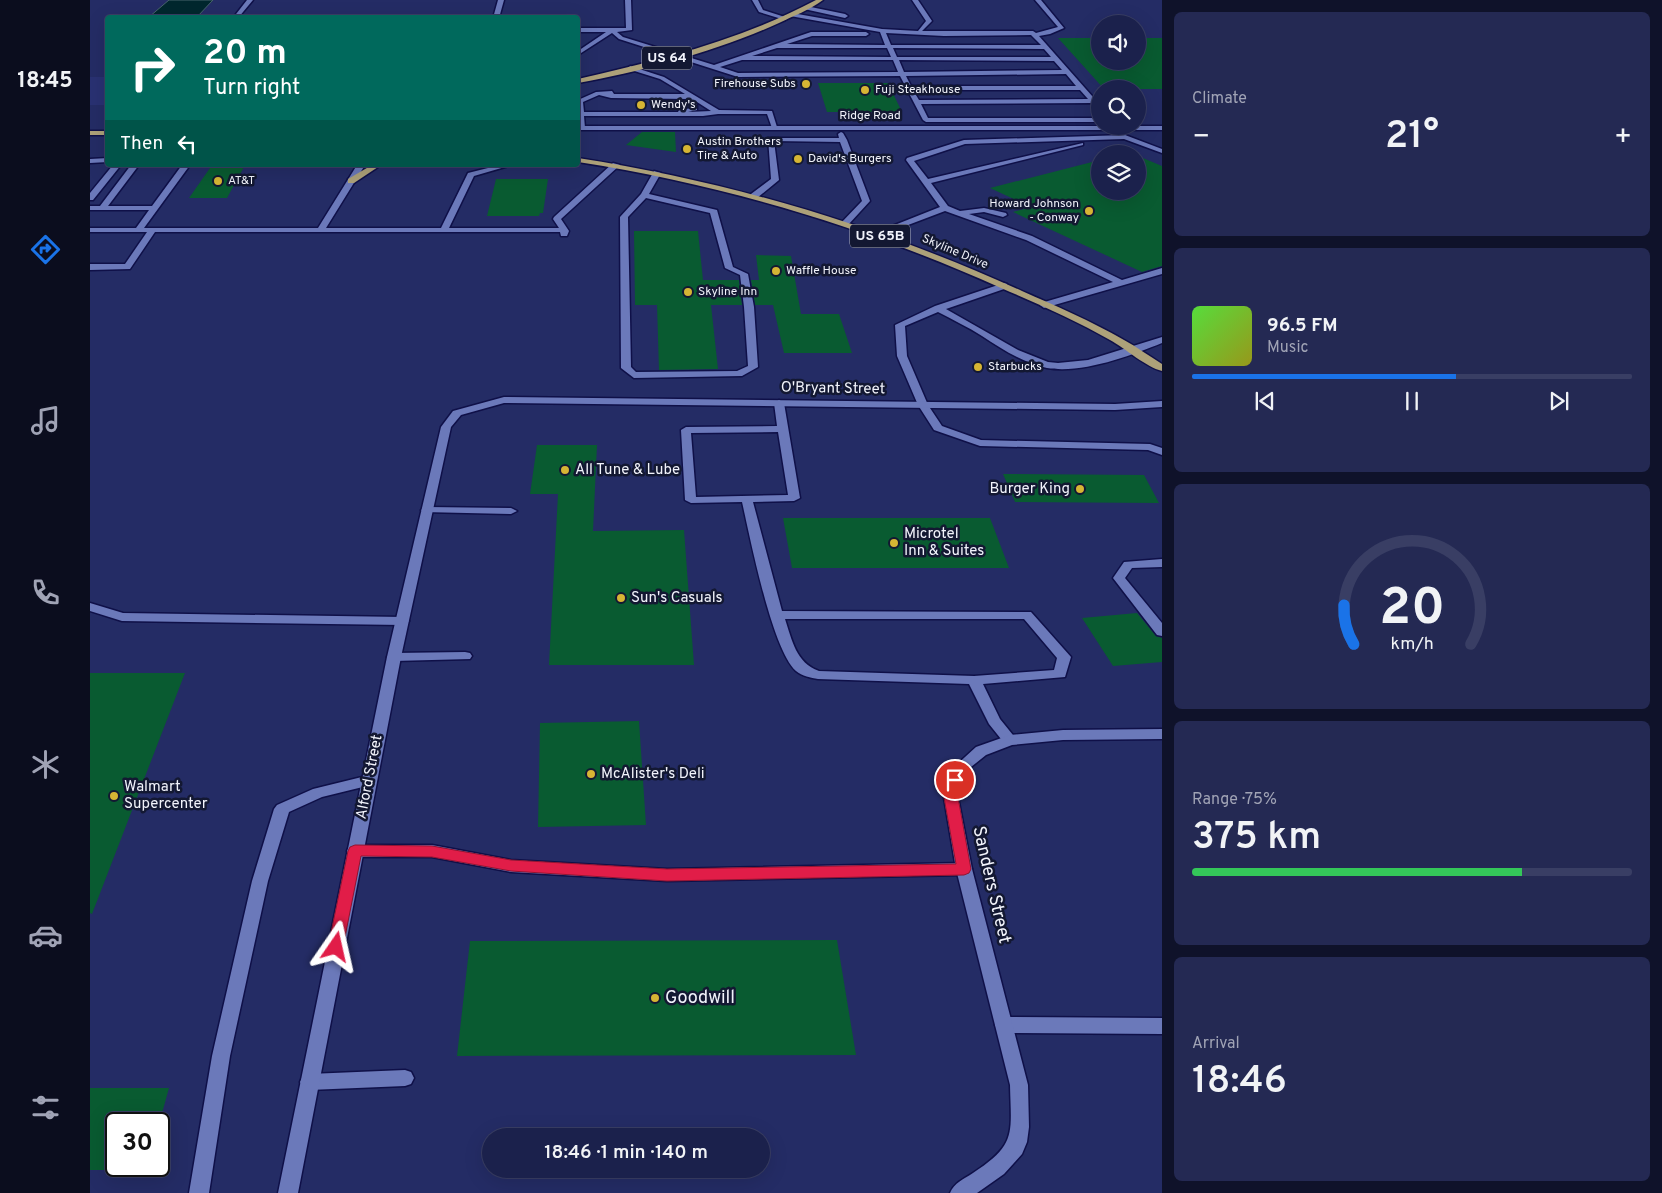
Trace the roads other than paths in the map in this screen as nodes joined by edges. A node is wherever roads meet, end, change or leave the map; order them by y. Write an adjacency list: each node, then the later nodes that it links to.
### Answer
1 (250, 0): 9 (street)
2 (501, 0): 10 (street)
3 (628, 0): 16 (street)
4 (755, 0): 13 (street)
5 (820, 0): 8 (main road, US 64)
6 (915, 0): 17 (street)
7 (1038, 0): 20 (street)
8 (806, 8): 11 (main road, US 64); 12 (street)
9 (238, 15)
10 (497, 15)
11 (792, 15): 13 (main road, US 64); 18 (street)
12 (854, 17)
13 (785, 18): 25 (main road, US 64)
14 (892, 24): 17 (street)
15 (580, 30): 16 (street)
16 (612, 30): 24 (street); 25 (street)
17 (920, 30): 19 (street)
18 (882, 32): 19 (street); 21 (street); 22 (street)
19 (944, 34): 20 (street)
20 (1034, 35): 23 (street)
21 (774, 46): 22 (street); 26 (street)
22 (889, 47): 23 (street); 28 (street)
23 (1045, 47): 27 (street)
24 (580, 52)
25 (677, 55): 29 (main road, US 64); 30 (street)
26 (740, 58): 28 (street); 30 (street)
27 (1056, 59): 28 (street); 31 (street)
28 (895, 60): 32 (street)
29 (630, 68): 33 (main road, US 64); 36 (street)
30 (712, 68): 32 (street)
31 (1068, 72): 32 (street); 35 (street)
32 (902, 74): 34 (street)
33 (580, 80)
34 (910, 88): 35 (street); 40 (street)
35 (1081, 88): 38 (street)
36 (687, 92): 37 (street); 41 (street)
37 (604, 93): 42 (street); 43 (street)
38 (1091, 99)
39 (1091, 101): 40 (street)
40 (917, 102): 44 (street)
41 (718, 112): 43 (street); 46 (street)
42 (582, 114): 43 (street); 45 (street)
43 (642, 114)
44 (1091, 120)
45 (580, 128): 46 (street, Ridge Road)
46 (774, 128): 47 (street, Ridge Road)
47 (839, 128): 48 (street, Ridge Road); 52 (street)
48 (1162, 128)
49 (90, 133): 50 (main road)
50 (105, 134)
51 (1104, 138): 53 (street); 68 (street); 68 (street)
52 (844, 140): 70 (street); 78 (street)
53 (1162, 151)
54 (90, 156): 55 (street)
55 (105, 157)
56 (105, 160): 58 (street)
57 (580, 160): 59 (main road, Skyline Drive / US 65B)
58 (90, 161)
59 (616, 165): 66 (main road, Skyline Drive / US 65B); 84 (street)
60 (115, 167): 71 (street)
61 (133, 167): 73 (street)
62 (185, 167): 74 (street)
63 (360, 167): 67 (street)
64 (374, 167): 67 (main road)
65 (505, 167): 84 (street)
66 (657, 173): 69 (street); 70 (main road, Skyline Drive / US 65B)
67 (351, 181): 83 (street)
68 (926, 182): 75 (street)
69 (644, 195): 69 (street)
70 (754, 196): 78 (main road, Skyline Drive / US 65B)
71 (90, 198)
72 (90, 208): 73 (street)
73 (102, 208): 74 (street)
74 (154, 208): 81 (street)
75 (945, 208): 76 (street); 85 (street)
76 (959, 213): 77 (street); 86 (street)
77 (1002, 214)
78 (845, 223): 85 (main road, Skyline Drive / US 65B)
79 (1024, 225): 86 (street)
80 (90, 230): 81 (street)
81 (138, 230): 82 (street)
82 (153, 230): 83 (street); 87 (street)
83 (320, 230): 84 (street)
84 (444, 230)
85 (876, 234): 90 (main road, Skyline Drive / US 65B)
86 (1029, 238): 89 (street)
87 (90, 267)
88 (1162, 272): 89 (street)
89 (1120, 283): 91 (street)
90 (1004, 286): 91 (main road, Skyline Drive / US 65B); 92 (street)
91 (1044, 305): 94 (main road, Skyline Drive / US 65B)
92 (938, 308): 94 (street); 99 (street)
93 (1162, 340): 94 (street)
94 (1135, 351): 95 (main road, Skyline Drive / US 65B)
95 (1162, 368)
96 (504, 400): 97 (street, O'Bryant Street); 103 (street, Alford Street)
97 (779, 403): 99 (street, O'Bryant Street); 100 (street)
98 (1162, 404): 99 (street, O'Bryant Street)
99 (924, 405): 101 (street)
100 (783, 429): 102 (street); 102 (street)
101 (1162, 452)
102 (747, 499): 107 (street)
103 (428, 510): 104 (street); 108 (street, Alford Street)
104 (511, 511)
105 (1162, 563): 109 (street)
106 (90, 608): 108 (street)
107 (777, 615): 112 (street); 112 (street)
108 (403, 621): 111 (street, Alford Street)
109 (1162, 632)
110 (465, 656): 111 (street)
111 (394, 658): 115 (street, Alford Street)
112 (974, 680): 114 (street)
113 (1162, 734): 114 (street, Sanders Street)
114 (1010, 740): 117 (street, Sanders Street)
115 (370, 780): 116 (street, Alford Street); 122 (street)
116 (355, 851): 117 (street); 121 (street, Alford Street)
117 (964, 869): 118 (street, Sanders Street)
118 (1004, 1025): 119 (street); 125 (street, Sanders Street)
119 (1162, 1026)
120 (405, 1078): 121 (street)
121 (309, 1082): 124 (street, Alford Street)
122 (199, 1193)
123 (283, 1193): 124 (street)
124 (288, 1193)
125 (960, 1193)

